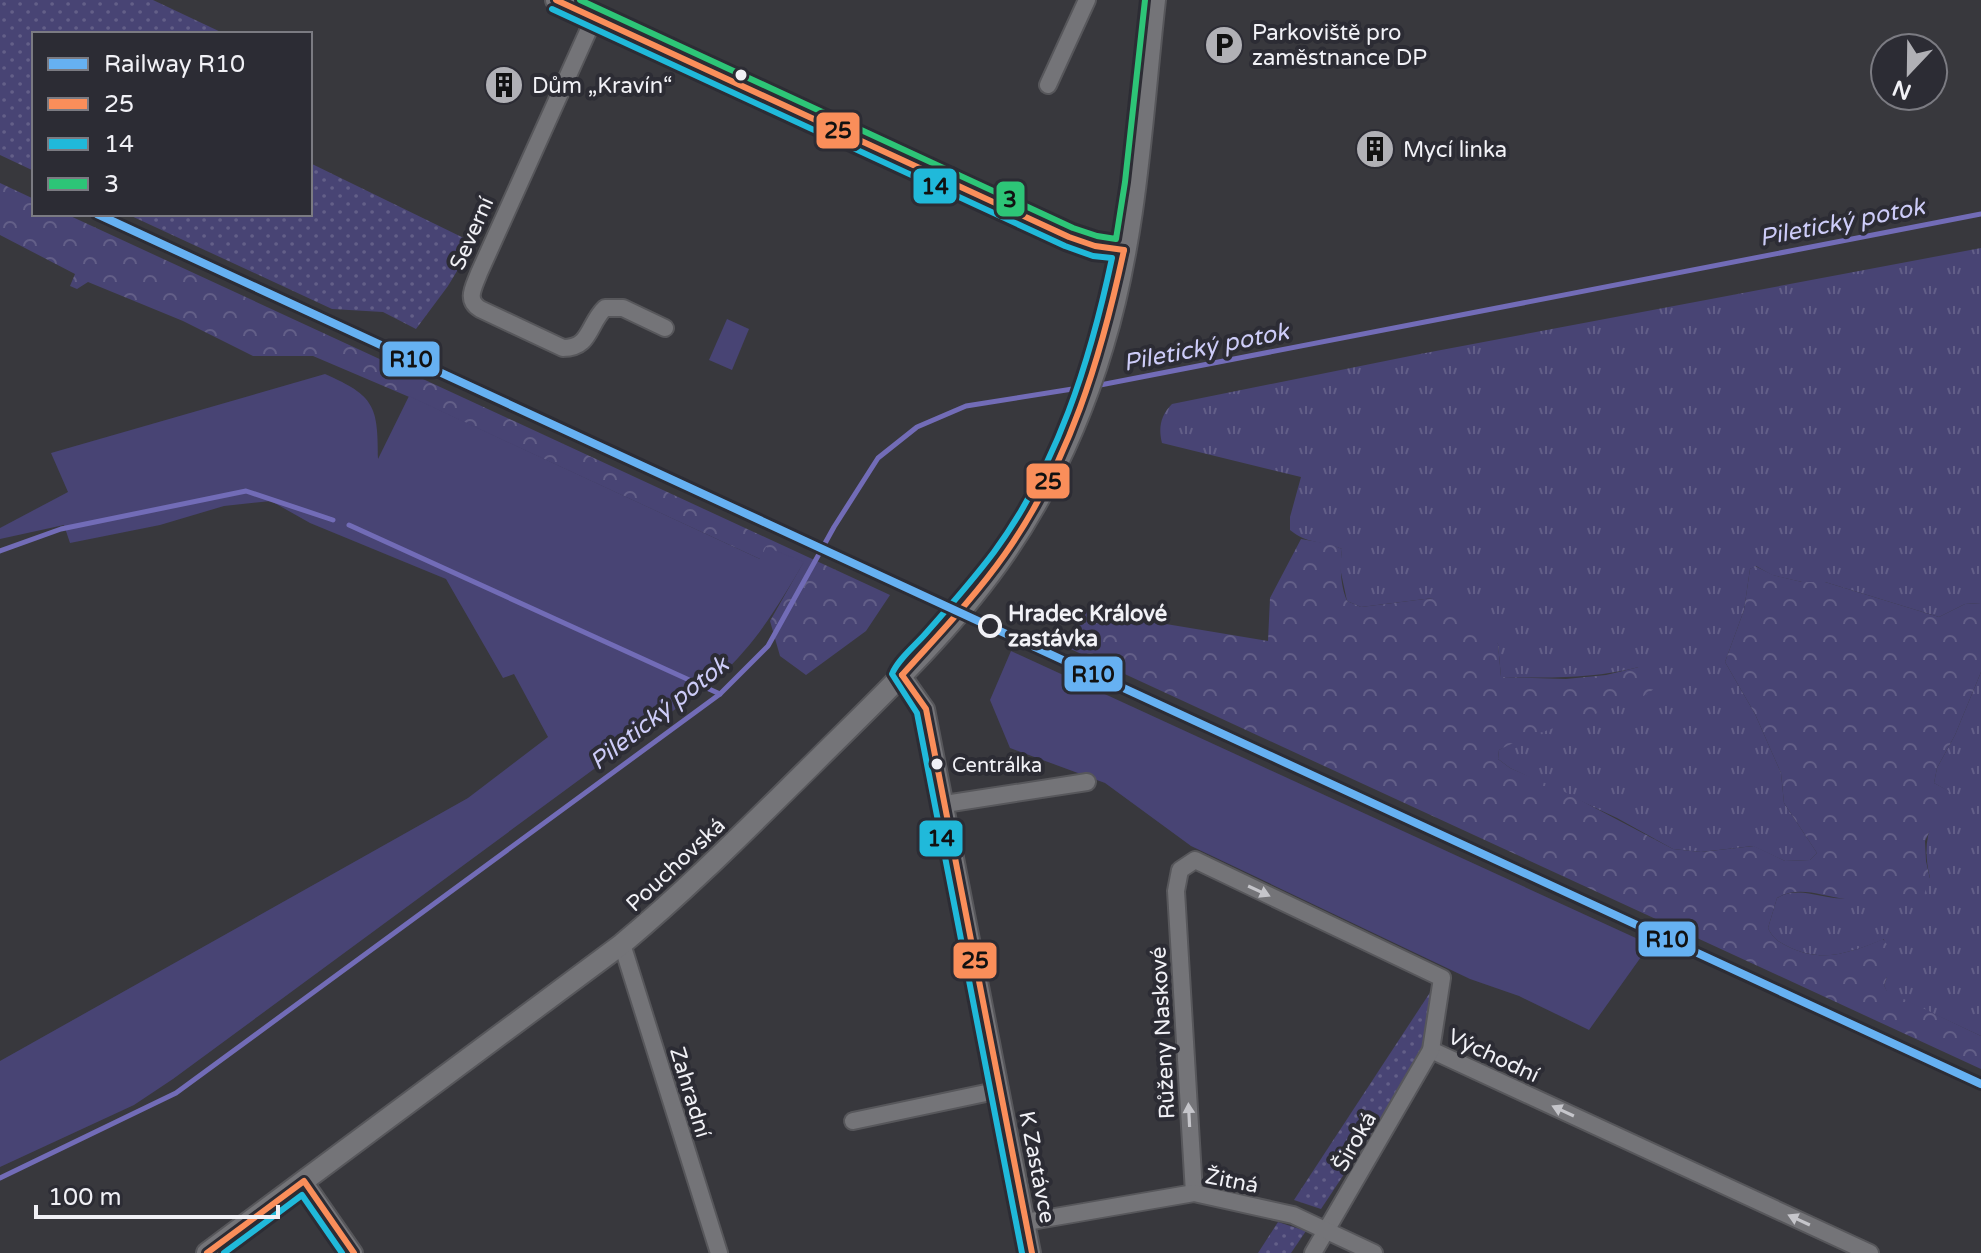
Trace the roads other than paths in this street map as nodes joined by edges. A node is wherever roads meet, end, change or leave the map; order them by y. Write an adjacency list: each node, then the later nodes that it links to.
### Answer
1 (556, 0): 4 (street)
2 (1087, 0): 5 (street)
3 (1155, 0): 6 (street)
4 (594, 18): 6 (street); 7 (street, Severní)
5 (1048, 85)
6 (1124, 250): 8 (street, Pouchovská)
7 (665, 328)
8 (902, 675): 10 (street, K Zastávce); 12 (street, Pouchovská)
9 (1087, 782): 10 (street)
10 (945, 804): 14 (street, K Zastávce)
11 (1180, 870): 13 (street, Východní, one-way to 13); 17 (street, Růženy Naskové, one-way to 11)
12 (622, 944): 16 (street, Pouchovská); 22 (street, Zahradní)
13 (1431, 1050): 19 (street, Široká); 26 (street, Východní, one-way to 13)
14 (1000, 1090): 15 (street, K Zastávce); 18 (street, K Zastávce)
15 (853, 1121)
16 (304, 1181): 20 (street, Pouchovská); 21 (street)
17 (1194, 1193): 18 (street, Žitná); 19 (street, Žitná)
18 (1026, 1222): 23 (street, K Zastávce)
19 (1328, 1232): 24 (street, Široká); 25 (street, Žitná)
20 (207, 1253)
21 (354, 1253)
22 (719, 1253)
23 (1032, 1253)
24 (1313, 1253)
25 (1374, 1253)
26 (1870, 1253)

